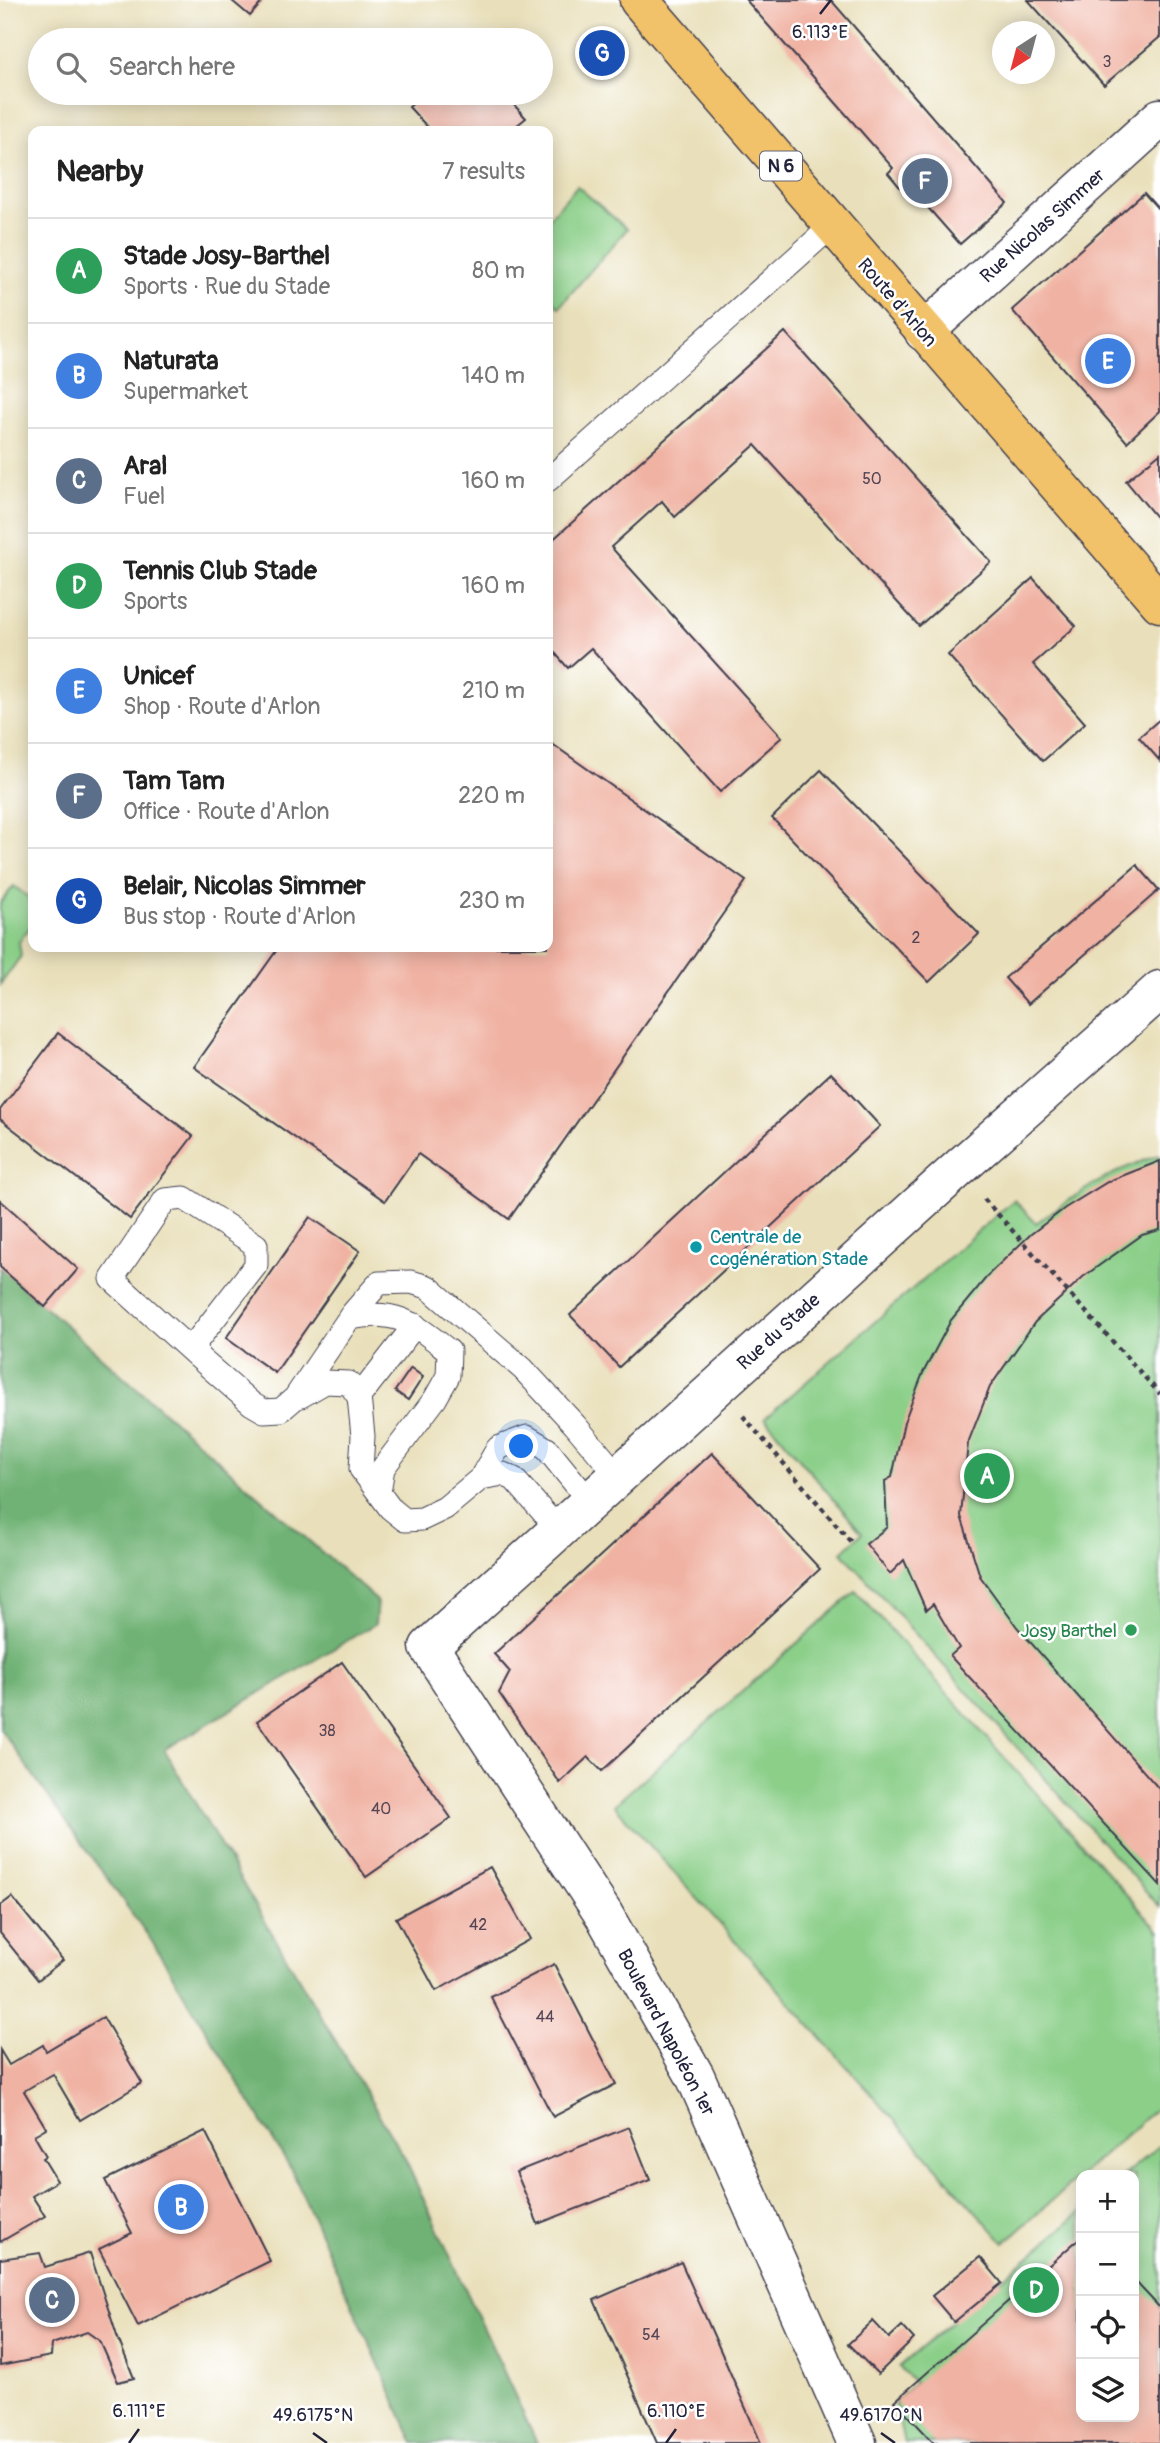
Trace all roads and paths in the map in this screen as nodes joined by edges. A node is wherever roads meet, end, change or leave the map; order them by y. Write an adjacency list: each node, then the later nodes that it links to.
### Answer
1 (639, 0): 3 (main road, Route d'Arlon / N 6)
2 (1160, 118): 4 (street, Rue Nicolas Simmer)
3 (833, 225): 4 (main road, Route d'Arlon / N 6); 5 (lane)
4 (924, 332): 6 (main road, Route d'Arlon / N 6)
5 (553, 476)
6 (1160, 603)
7 (1160, 990): 8 (street, Rue du Stade)
8 (958, 1169): 12 (street, Rue du Stade); 13 (path)
9 (350, 1318): 10 (lane); 15 (lane); 16 (lane)
10 (415, 1325): 14 (lane); 18 (lane)
11 (197, 1356): 11 (lane); 15 (lane)
12 (717, 1387): 16 (street, Rue du Stade); 21 (path)
13 (1160, 1394)
14 (359, 1397): 15 (lane); 18 (lane)
15 (295, 1398)
16 (618, 1476): 19 (street, Rue du Stade)
17 (481, 1478): 18 (lane); 19 (lane); 20 (lane)
18 (379, 1492)
19 (590, 1502): 20 (street, Rue du Stade)
20 (559, 1530): 22 (street, Rue du Stade)
21 (852, 1543)
22 (429, 1647): 23 (street, Boulevard Napoléon 1er)
23 (857, 2443)

